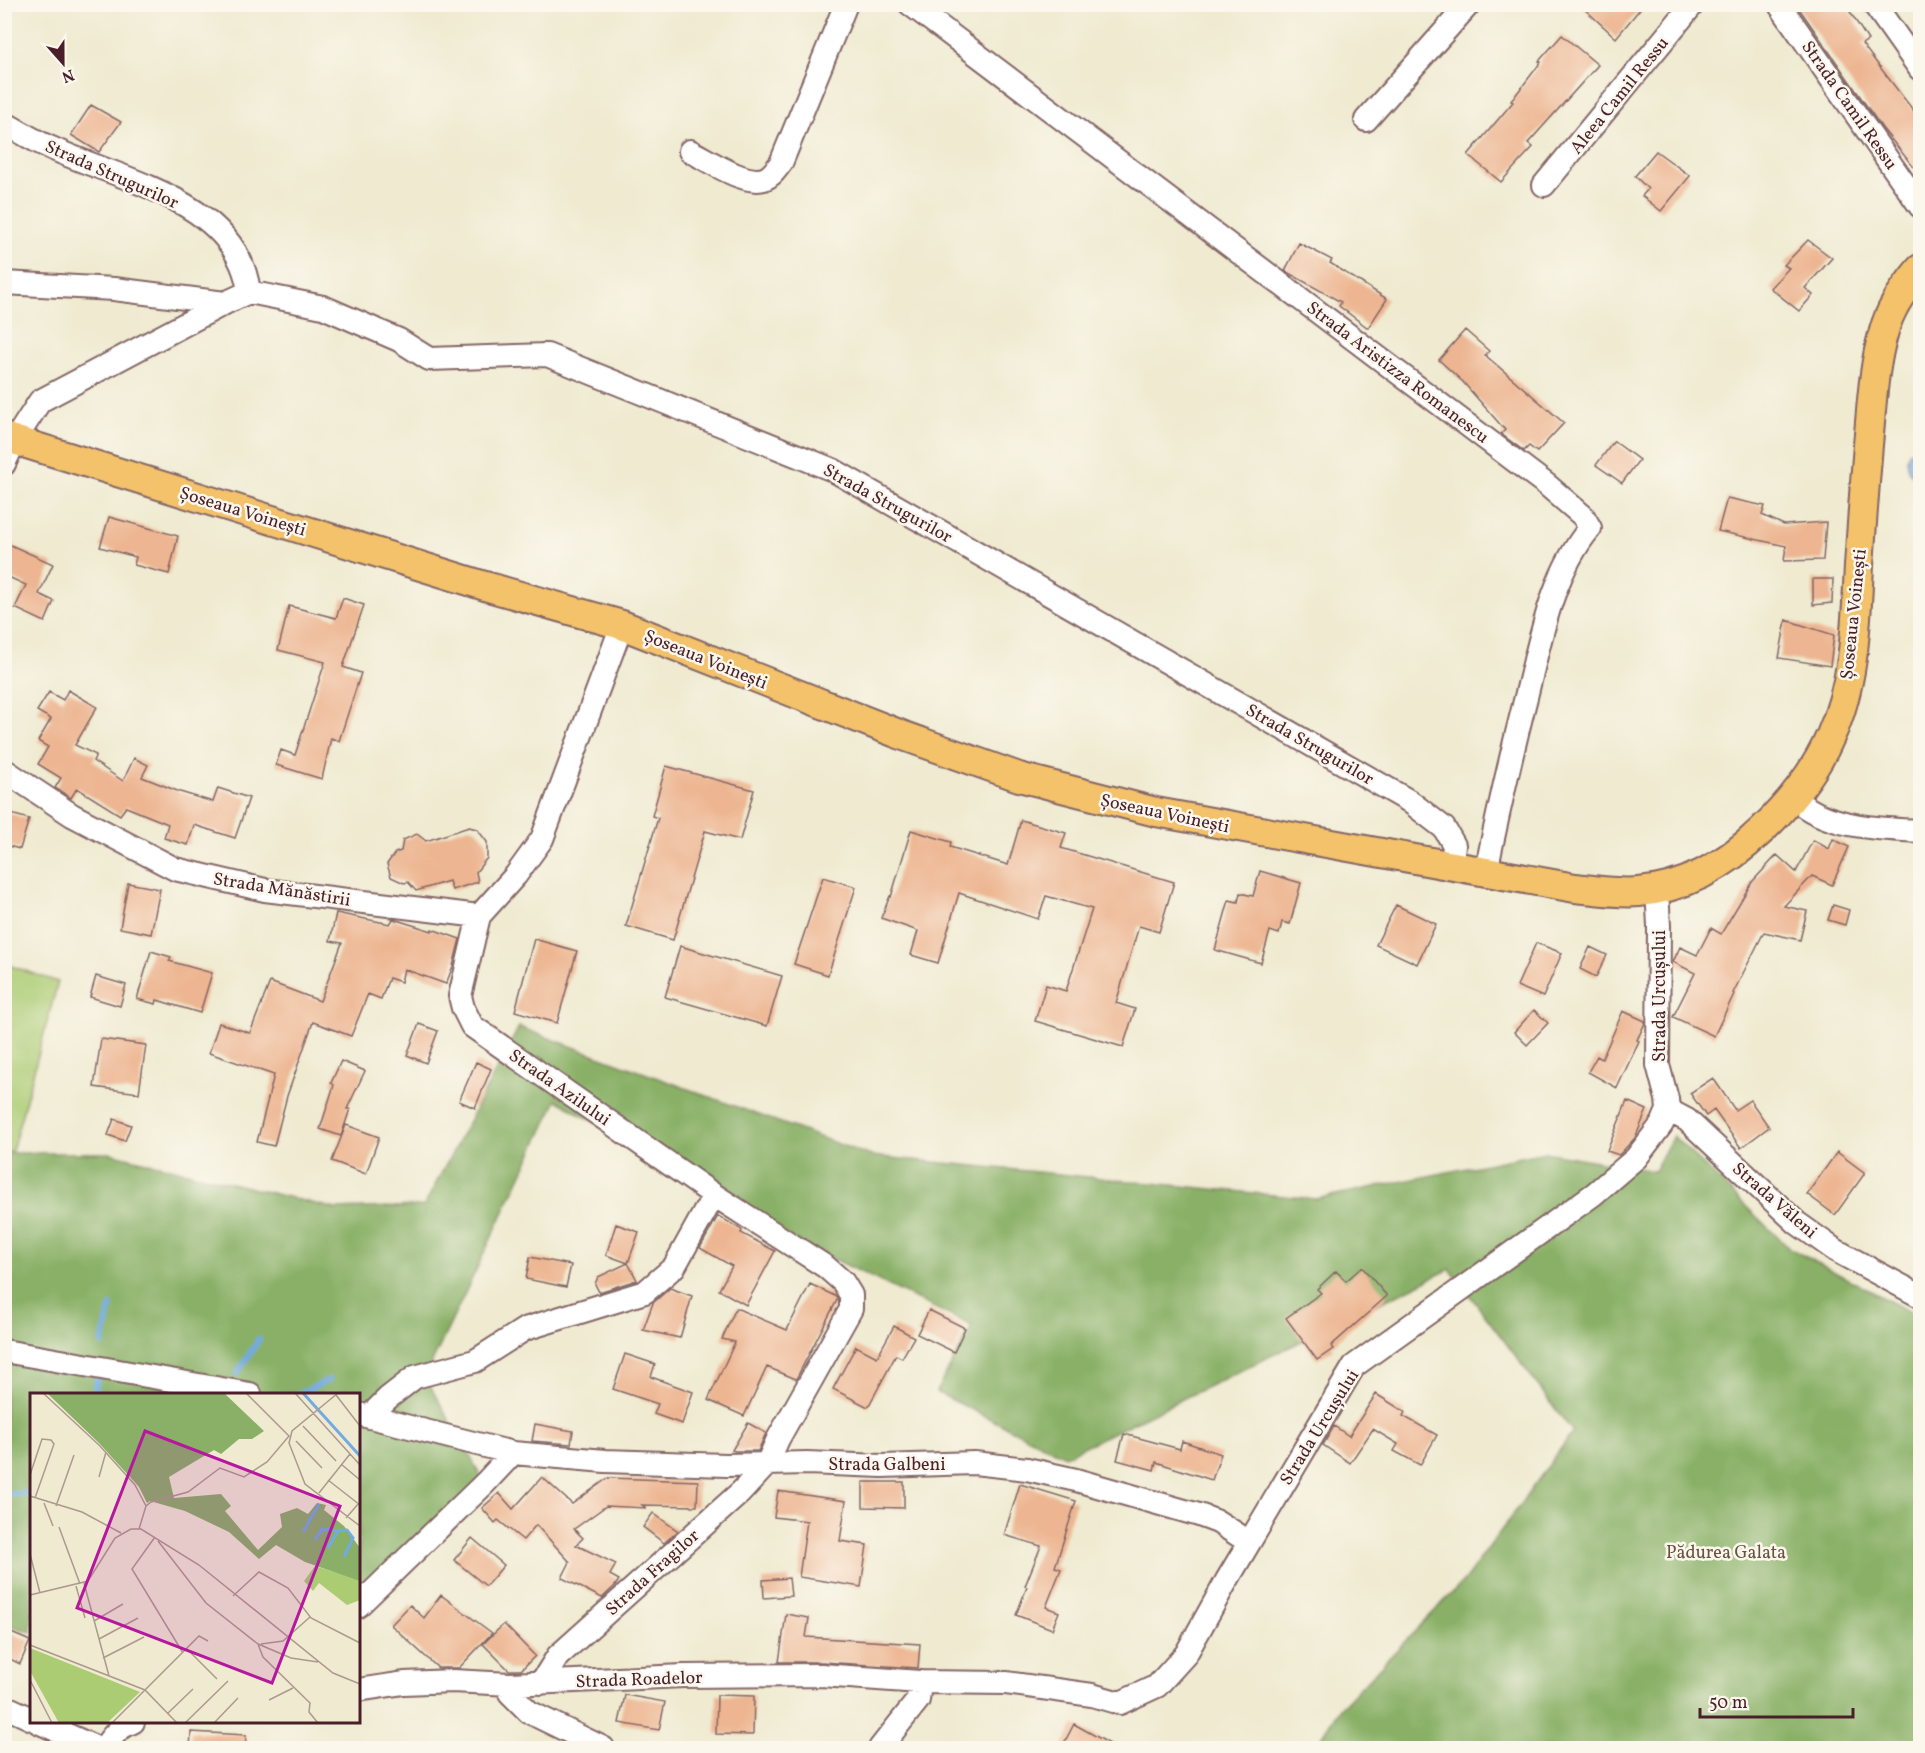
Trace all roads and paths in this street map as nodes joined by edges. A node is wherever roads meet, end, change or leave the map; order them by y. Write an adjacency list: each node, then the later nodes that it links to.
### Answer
1 (910, 4): 23 (street, Strada Aristizza Romanescu)
2 (1469, 4): 8 (street)
3 (1693, 4): 11 (street, Aleea Camil Ressu)
4 (1779, 4): 12 (street, Strada Camil Ressu)
5 (1874, 4): 7 (street)
6 (842, 6): 10 (street)
7 (1920, 69)
8 (1366, 120)
9 (4, 123): 15 (street, Strada Strugurilor)
10 (690, 151)
11 (1544, 185)
12 (1920, 206)
13 (1920, 269): 20 (main road, Șoseaua Voinești)
14 (4, 283): 16 (street)
15 (249, 292): 16 (street); 22 (street, Strada Strugurilor)
16 (225, 303): 17 (street)
17 (8, 447): 18 (main road, Șoseaua Voinești)
18 (622, 625): 22 (main road, Șoseaua Voinești); 25 (street, Strada Azilului)
19 (4, 771): 25 (street, Strada Mănăstirii)
20 (1793, 796): 21 (street); 24 (main road, Șoseaua Voinești)
21 (1920, 831)
22 (1452, 865): 23 (main road, Șoseaua Voinești)
23 (1486, 872): 24 (main road, Șoseaua Voinești)
24 (1657, 889): 26 (street, Strada Urcușului)
25 (479, 916): 27 (street, Strada Azilului)
26 (1668, 1110): 28 (street, Strada Văleni); 34 (street, Strada Urcușului)
27 (714, 1195): 31 (street); 33 (street, Strada Azilului)
28 (1920, 1296)
29 (4, 1351): 30 (street)
30 (239, 1393)
31 (364, 1415): 32 (street, Strada Galbeni)
32 (513, 1453): 33 (street, Strada Galbeni); 35 (street)
33 (767, 1464): 34 (street, Strada Galbeni); 37 (street, Strada Fragilor)
34 (1249, 1542): 36 (street, Strada Urcușului)
35 (360, 1603)
36 (920, 1682): 37 (street, Strada Roadelor); 47 (street)
37 (541, 1683): 38 (street, Strada Roadelor)
38 (510, 1684): 39 (street, Strada Roadelor); 46 (street)
39 (360, 1690)
40 (4, 1706): 41 (street)
41 (30, 1718)
42 (40, 1723): 44 (street)
43 (130, 1723): 45 (street)
44 (97, 1749)
45 (104, 1749)
46 (603, 1749)
47 (880, 1749)

